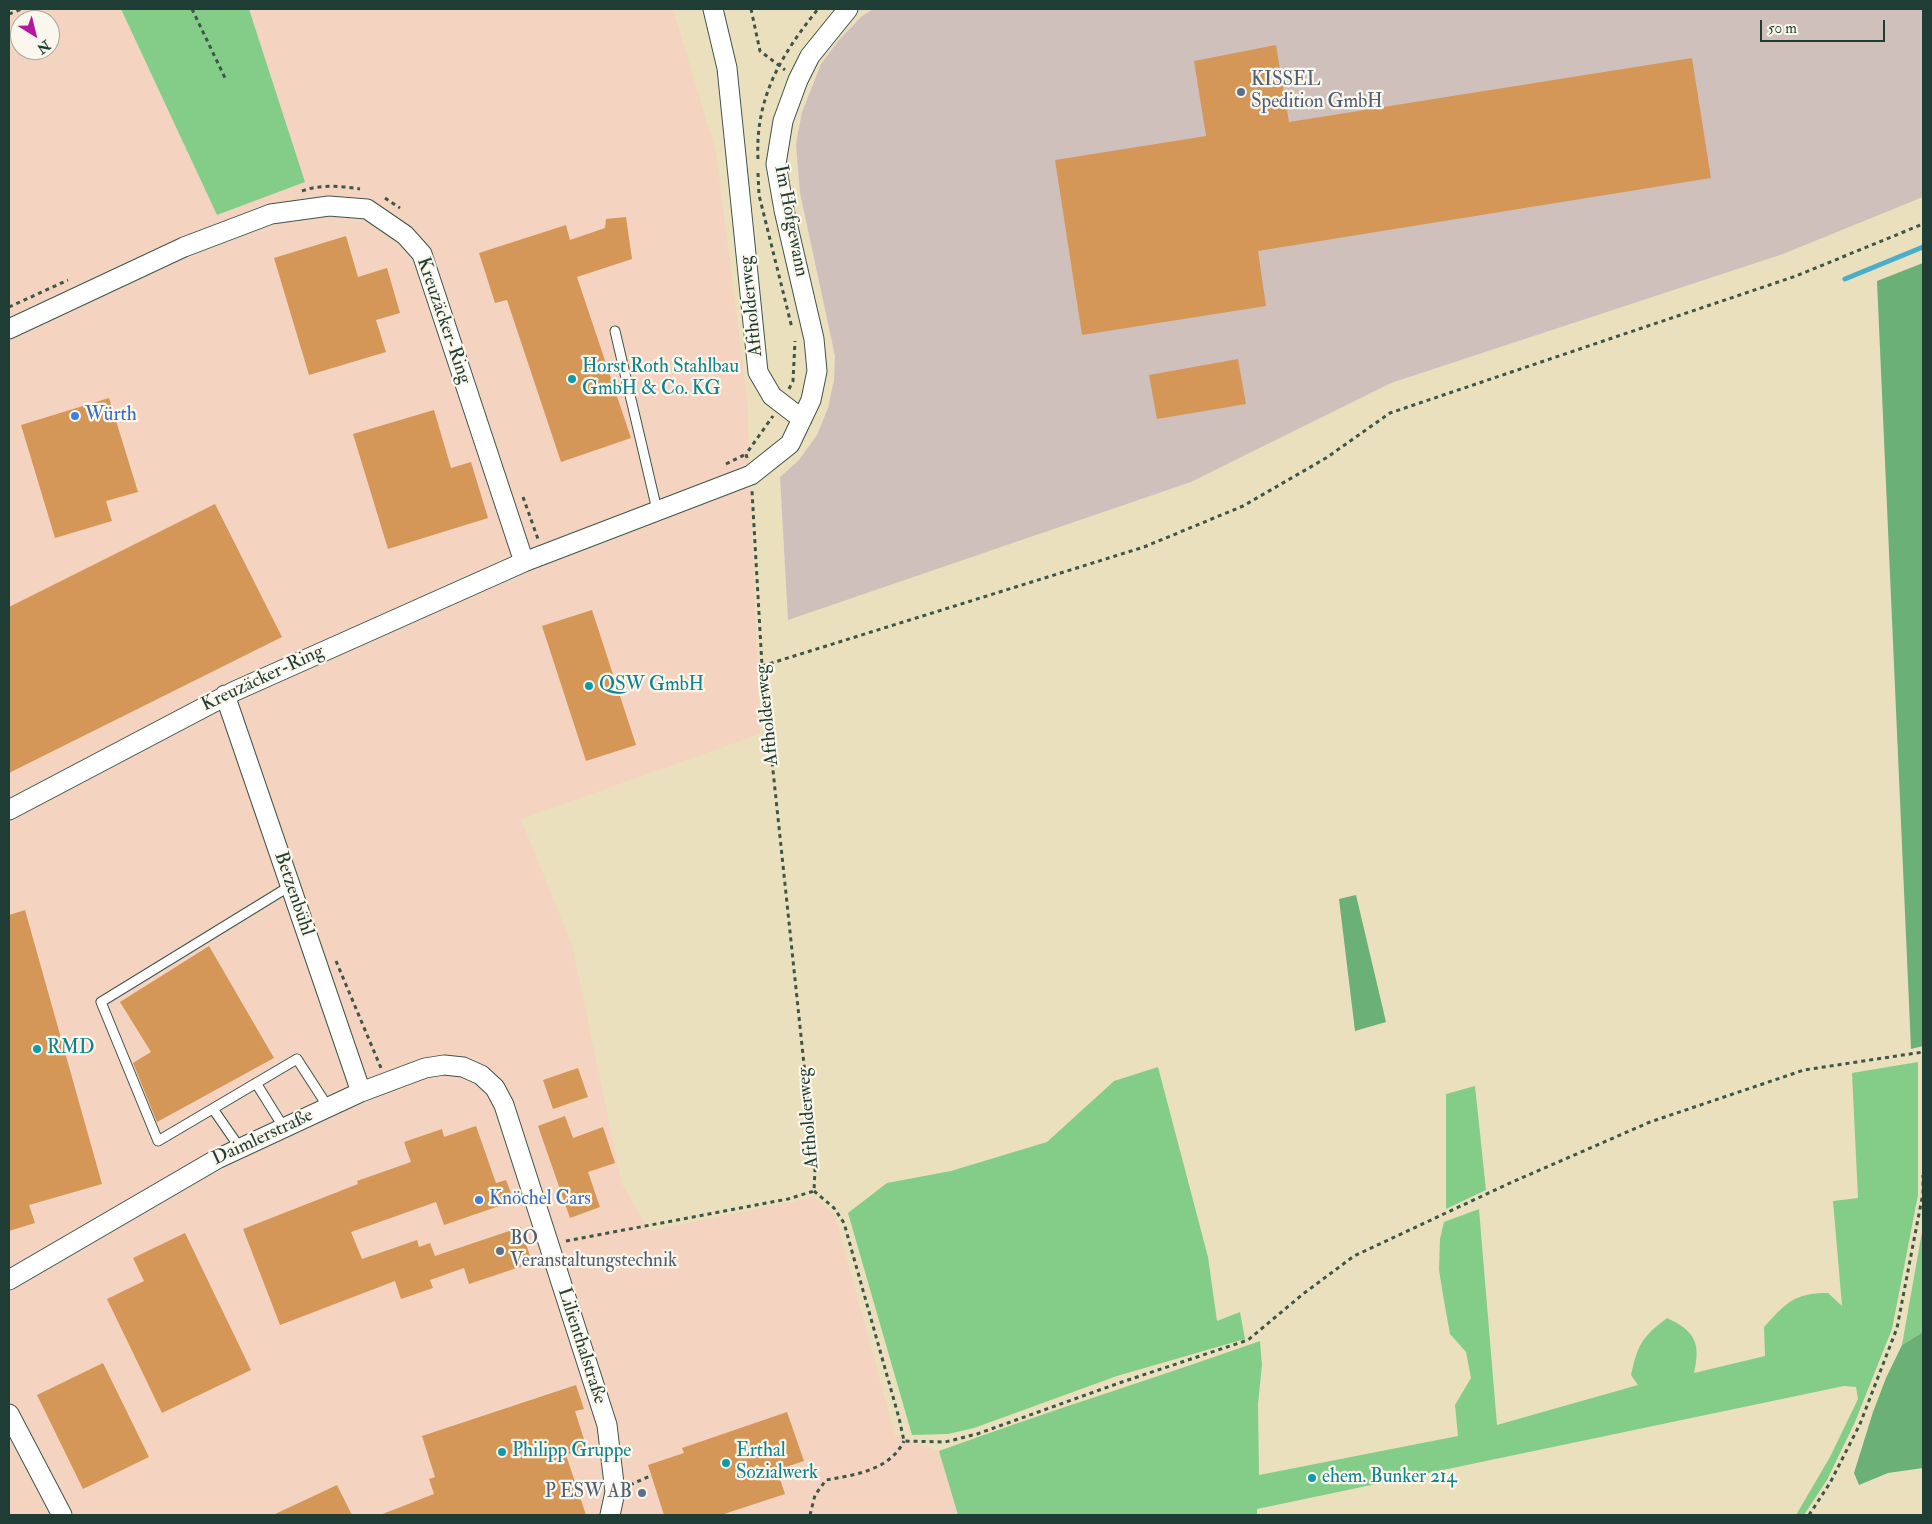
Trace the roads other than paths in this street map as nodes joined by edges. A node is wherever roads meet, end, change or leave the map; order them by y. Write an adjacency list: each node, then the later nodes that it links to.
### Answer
1 (713, 9): 5 (street, Aftholderweg)
2 (848, 9): 5 (street, Im Hofgewann)
3 (9, 329): 7 (street, Kreuzäcker-Ring)
4 (615, 331): 6 (lane)
5 (802, 419): 6 (street, Kreuzäcker-Ring)
6 (657, 510): 7 (street, Kreuzäcker-Ring)
7 (524, 562): 8 (street, Kreuzäcker-Ring)
8 (225, 696): 9 (street, Kreuzäcker-Ring); 10 (street, Betzenbühl)
9 (9, 810)
10 (290, 886): 12 (street, Betzenbühl); 14 (lane)
11 (256, 1083): 13 (lane); 14 (lane); 16 (lane)
12 (361, 1092): 13 (street, Daimlerstraße); 15 (street, Daimlerstraße)
13 (328, 1107): 16 (street, Daimlerstraße)
14 (213, 1109): 17 (lane)
15 (509, 1123): 21 (street, Lilienthalstraße)
16 (284, 1128): 17 (street, Daimlerstraße)
17 (240, 1148): 18 (street, Daimlerstraße)
18 (9, 1280)
19 (9, 1414): 20 (street)
20 (62, 1515)
21 (610, 1515)

